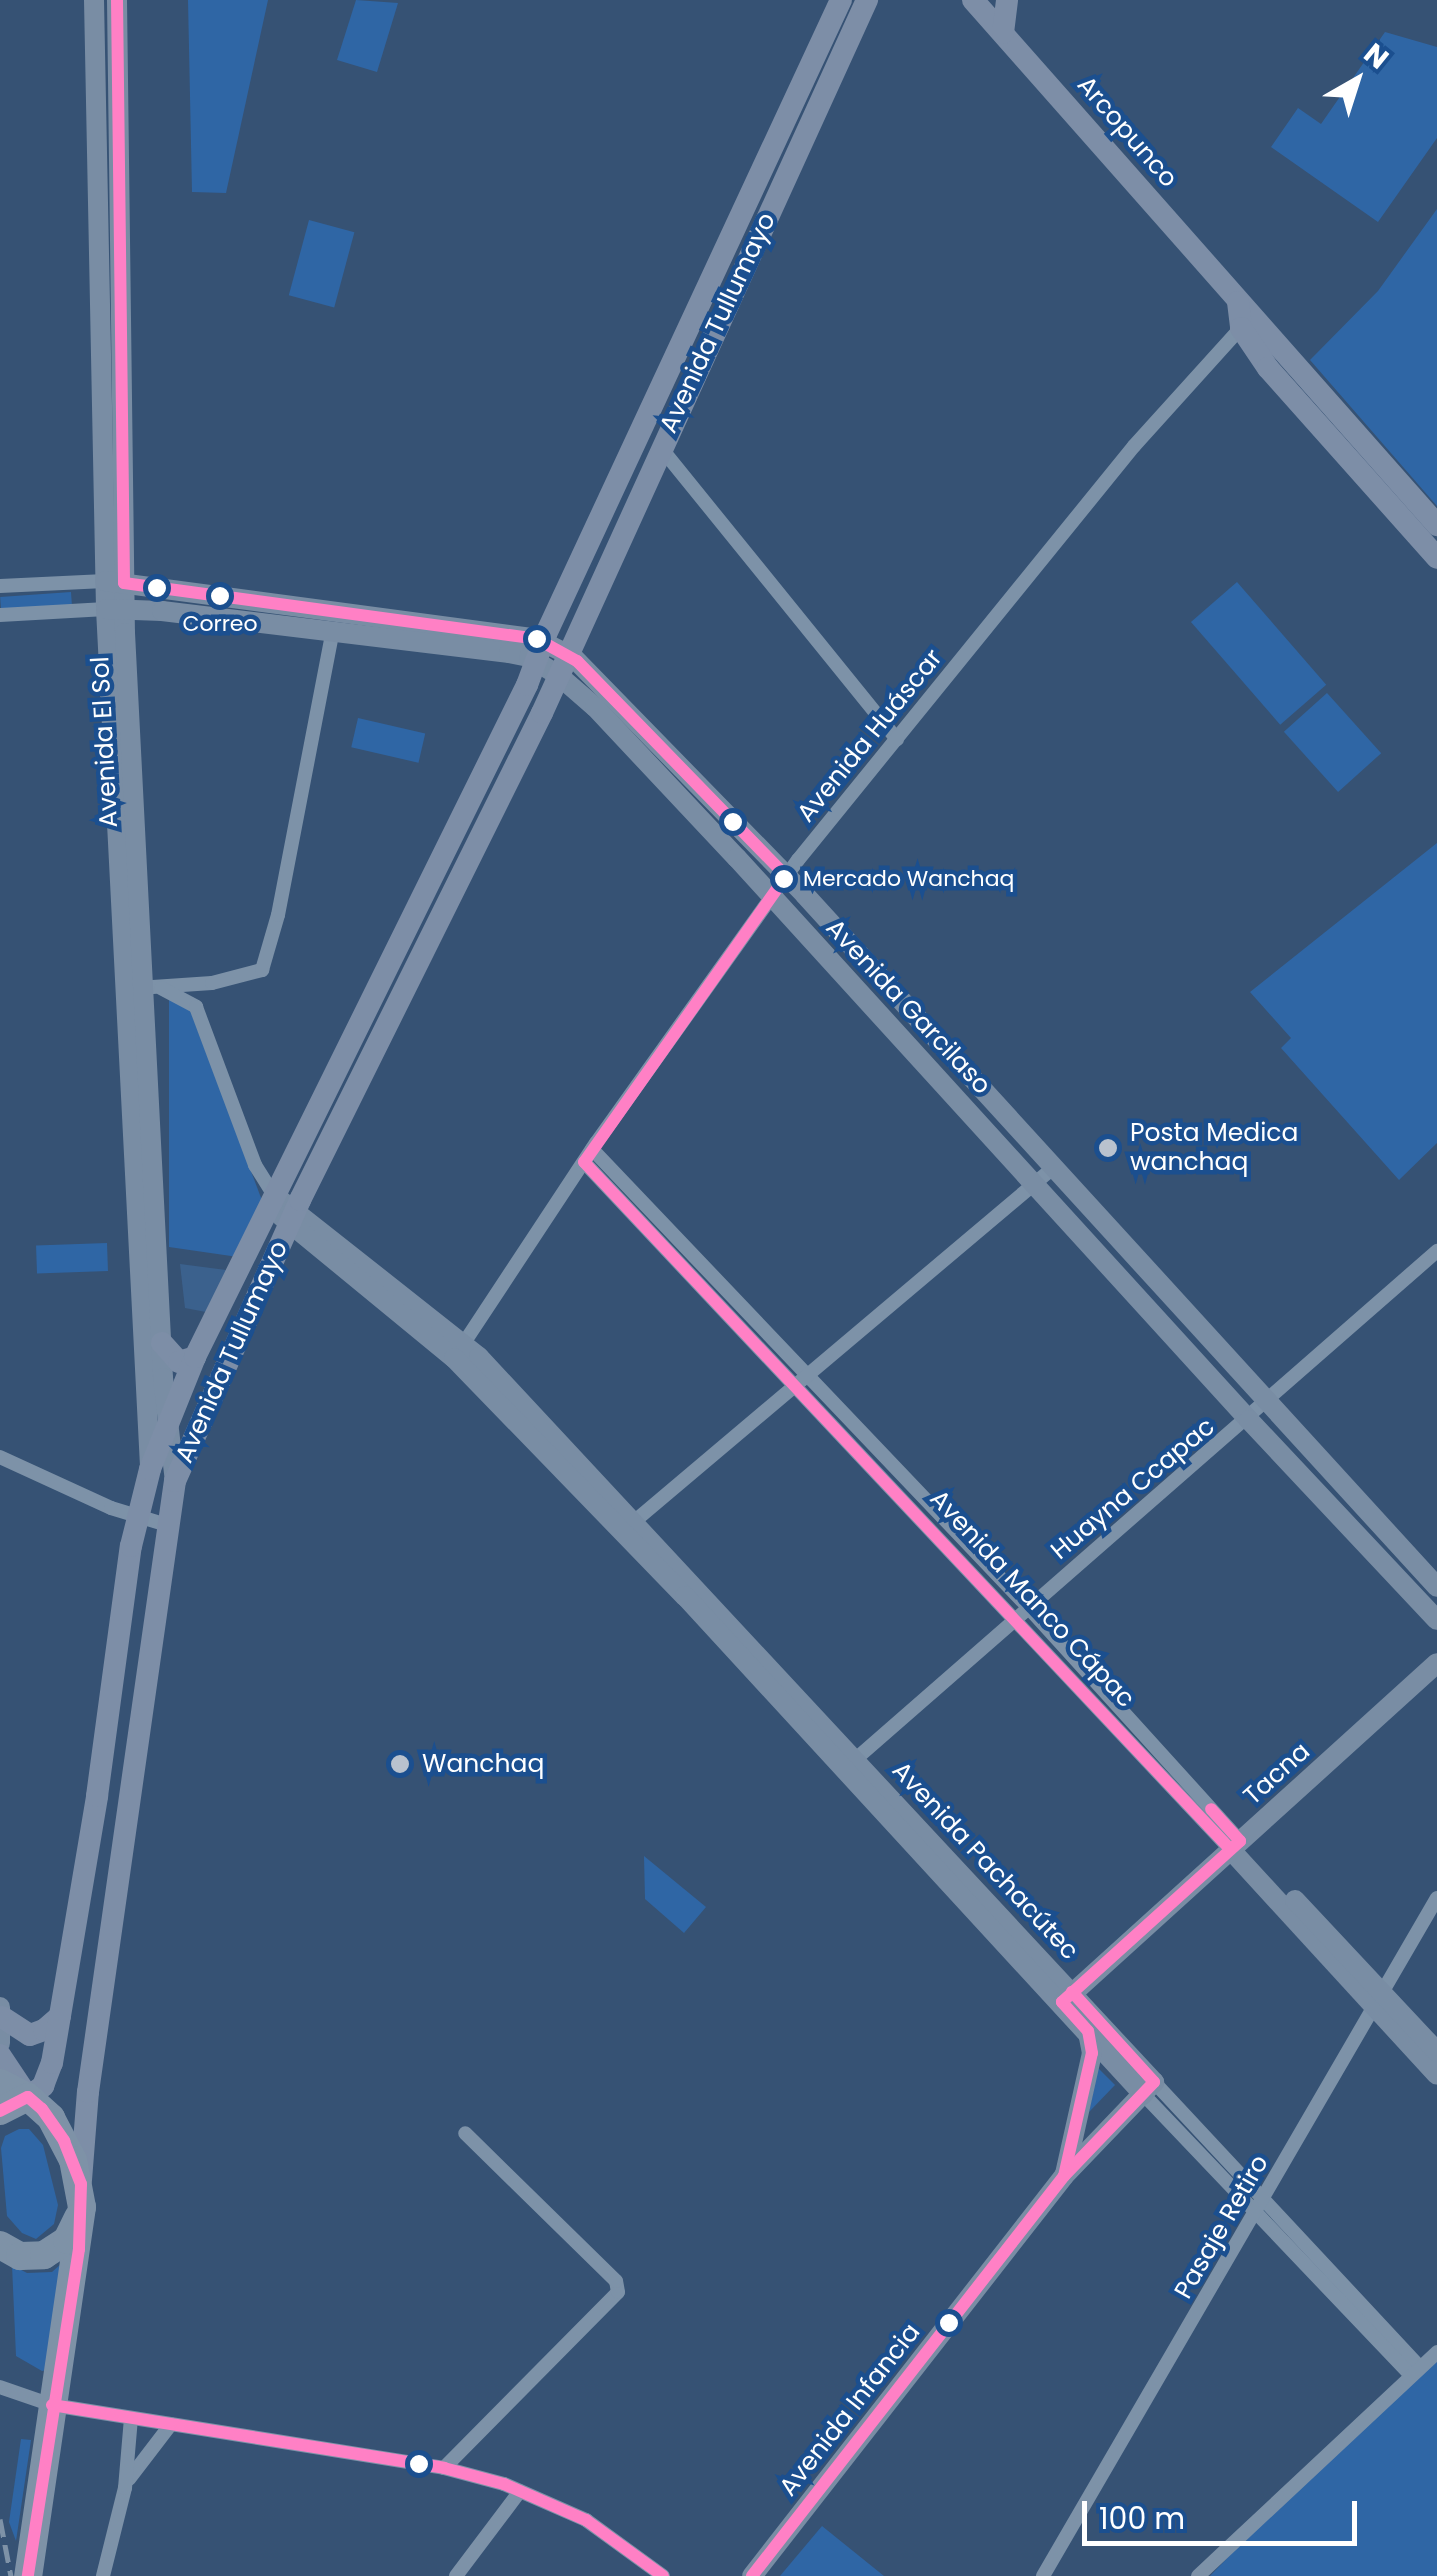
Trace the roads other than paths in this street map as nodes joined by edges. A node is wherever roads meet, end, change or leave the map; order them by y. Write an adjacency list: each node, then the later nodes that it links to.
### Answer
1 (94, 0): 12 (street, Avenida El Sol)
2 (117, 0): 12 (street, Avenida El Sol)
3 (841, 0): 17 (main road, Avenida Tullumayo)
4 (866, 0): 9 (main road, Avenida Tullumayo)
5 (973, 0): 7 (main road, Arcopunco)
6 (1007, 0): 7 (main road)
7 (1002, 33): 8 (main road, Arcopunco)
8 (1244, 315): 10 (main road); 11 (main road); 19 (street, Avenida Huáscar)
9 (660, 448): 18 (main road, Avenida Tullumayo); 19 (street)
10 (1437, 524)
11 (1437, 558)
12 (115, 582): 13 (street, Avenida Garcilaso); 14 (street, Avenida El Sol); 17 (street, Avenida Garcilaso)
13 (0, 586)
14 (115, 609): 15 (street, Avenida Garcilaso); 16 (street, Avenida Garcilaso); 23 (street, Avenida El Sol)
15 (0, 615)
16 (333, 630): 17 (street, Avenida Garcilaso); 22 (street)
17 (540, 652): 18 (street, Avenida Garcilaso); 28 (main road, Avenida Tullumayo)
18 (561, 666): 20 (street, Avenida Garcilaso); 21 (street, Avenida Garcilaso); 29 (main road, Avenida Tullumayo)
19 (897, 739): 20 (street, Avenida Huáscar)
20 (786, 876): 21 (street, Avenida Huáscar); 26 (street, Avenida Garcilaso)
21 (772, 897): 25 (street, Avenida Huáscar); 27 (street, Avenida Garcilaso)
22 (212, 983): 23 (street); 24 (street)
23 (143, 988): 24 (street); 31 (street, Avenida El Sol); 39 (street, Avenida El Sol)
24 (196, 1007): 28 (street)
25 (588, 1156): 32 (street, Avenida Huáscar); 34 (street, Avenida Manco Cápac)
26 (1053, 1168): 27 (street); 35 (street, Avenida Garcilaso)
27 (1035, 1182): 34 (street); 36 (street, Avenida Garcilaso)
28 (274, 1196): 29 (street); 33 (main road, Avenida Tullumayo)
29 (292, 1219): 32 (street, Avenida Pachacútec); 32 (street, Avenida Pachacútec); 40 (main road, Avenida Tullumayo)
30 (1437, 1251): 35 (street, Huayna Ccapac)
31 (162, 1344): 33 (main road); 37 (street, Avenida El Sol)
32 (460, 1351): 43 (street, Avenida Pachacútec)
33 (194, 1357): 37 (main road, Avenida Tullumayo)
34 (804, 1381): 43 (street); 45 (street, Avenida Manco Cápac)
35 (1268, 1403): 36 (street, Huayna Ccapac); 44 (street, Avenida Garcilaso)
36 (1248, 1420): 45 (street, Huayna Ccapac); 46 (street, Avenida Garcilaso)
37 (168, 1426): 39 (main road, Avenida Tullumayo); 40 (street, Avenida El Sol)
38 (0, 1457): 41 (street)
39 (150, 1469): 41 (main road, Avenida Tullumayo)
40 (175, 1481): 42 (main road, Avenida Tullumayo)
41 (139, 1516): 42 (street); 54 (main road, Avenida Tullumayo)
42 (167, 1525): 66 (main road, Avenida Tullumayo)
43 (629, 1526): 48 (street, Avenida Pachacútec)
44 (1437, 1586)
45 (1022, 1612): 48 (street, Huayna Ccapac); 49 (street, Avenida Manco Cápac)
46 (1437, 1620)
47 (1437, 1664): 49 (street, Tacna)
48 (850, 1764): 51 (street, Avenida Pachacútec)
49 (1235, 1845): 51 (street, Tacna); 52 (street, Avenida Manco Cápac)
50 (1437, 1898): 52 (street, Pasaje Retiro)
51 (1067, 1997): 55 (street, Avenida Pachacútec); 61 (street, Avenida Pachacútec)
52 (1377, 2000): 57 (street, Avenida Manco Cápac); 59 (street, Avenida Manco Cápac); 67 (street, Pasaje Retiro)
53 (1, 2012): 54 (main road); 56 (street)
54 (60, 2016): 62 (main road, Avenida Tullumayo)
55 (1088, 2031): 61 (street, Avenida Pachacútec); 65 (street)
56 (0, 2043)
57 (1437, 2052)
58 (0, 2055): 62 (main road)
59 (1437, 2075)
60 (0, 2083): 62 (highway)
61 (1149, 2088): 65 (street, Avenida Infancia); 67 (street, Avenida Pachacútec)
62 (32, 2095): 63 (highway); 66 (highway)
63 (0, 2111)
64 (465, 2133): 75 (street)
65 (1064, 2176): 82 (street, Avenida Infancia)
66 (82, 2195): 68 (highway); 72 (highway, Avenida Tullumayo)
67 (1261, 2206): 70 (street, Avenida Pachacútec); 83 (street, Pasaje Retiro)
68 (0, 2245)
69 (1437, 2352): 70 (street)
70 (1416, 2371): 84 (street)
71 (0, 2387): 72 (street)
72 (52, 2405): 73 (street); 78 (highway, Avenida Tullumayo)
73 (131, 2418): 74 (street); 76 (street)
74 (171, 2424): 75 (street); 76 (street)
75 (444, 2468): 77 (street)
76 (125, 2488): 79 (street)
77 (520, 2491): 80 (street); 81 (street)
78 (28, 2576)
79 (104, 2576)
80 (456, 2576)
81 (663, 2576)
82 (752, 2576)
83 (1043, 2576)
84 (1198, 2576)

